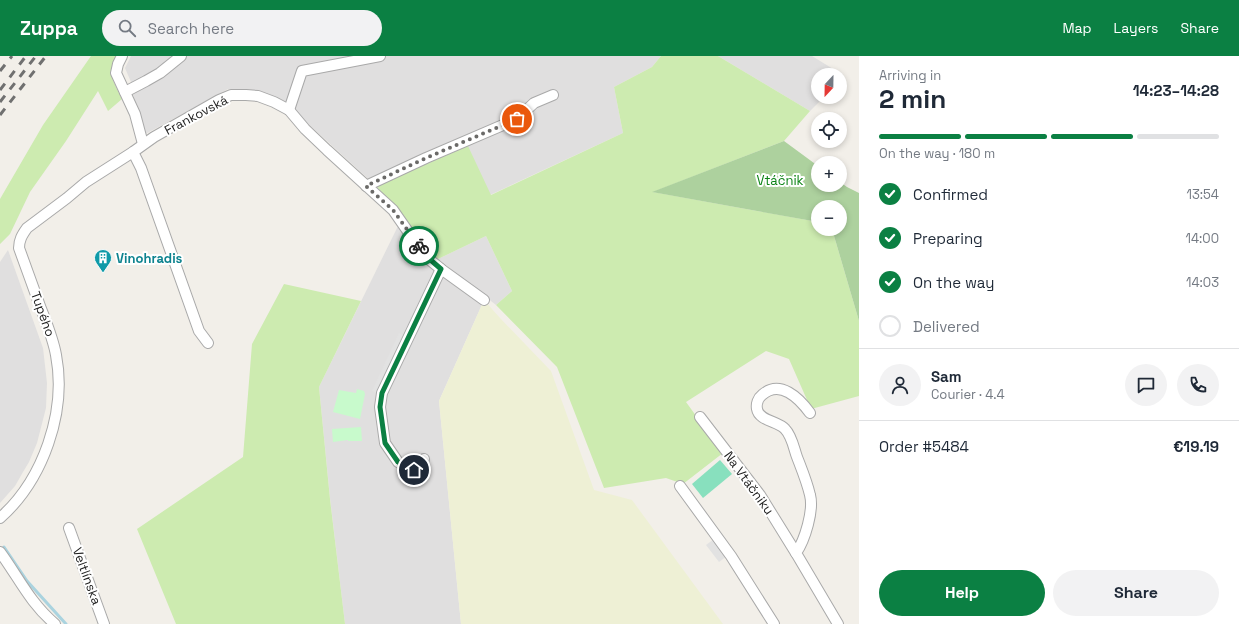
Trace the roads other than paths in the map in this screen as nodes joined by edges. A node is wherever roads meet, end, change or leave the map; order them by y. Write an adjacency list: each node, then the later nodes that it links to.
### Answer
1 (122, 56): 4 (street)
2 (181, 56): 4 (street)
3 (380, 56): 6 (street)
4 (125, 92): 7 (street)
5 (553, 95): 9 (street)
6 (288, 110): 7 (street, Frankovská); 9 (street, Frankovská)
7 (143, 144): 8 (street, Frankovská)
8 (133, 152): 12 (street); 17 (street, Tupého)
9 (366, 186): 10 (street, Frankovská)
10 (441, 269): 11 (street, Frankovská); 15 (street)
11 (484, 300)
12 (208, 343)
13 (810, 413): 20 (street)
14 (700, 416): 20 (street, Na Vtáčniku)
15 (424, 459)
16 (680, 486): 23 (street)
17 (0, 518)
18 (69, 528): 22 (street, Veltlínska)
19 (0, 552): 21 (street)
20 (796, 553): 24 (street, Na Vtáčniku)
21 (53, 623)
22 (104, 624)
23 (774, 624)
24 (838, 624)

